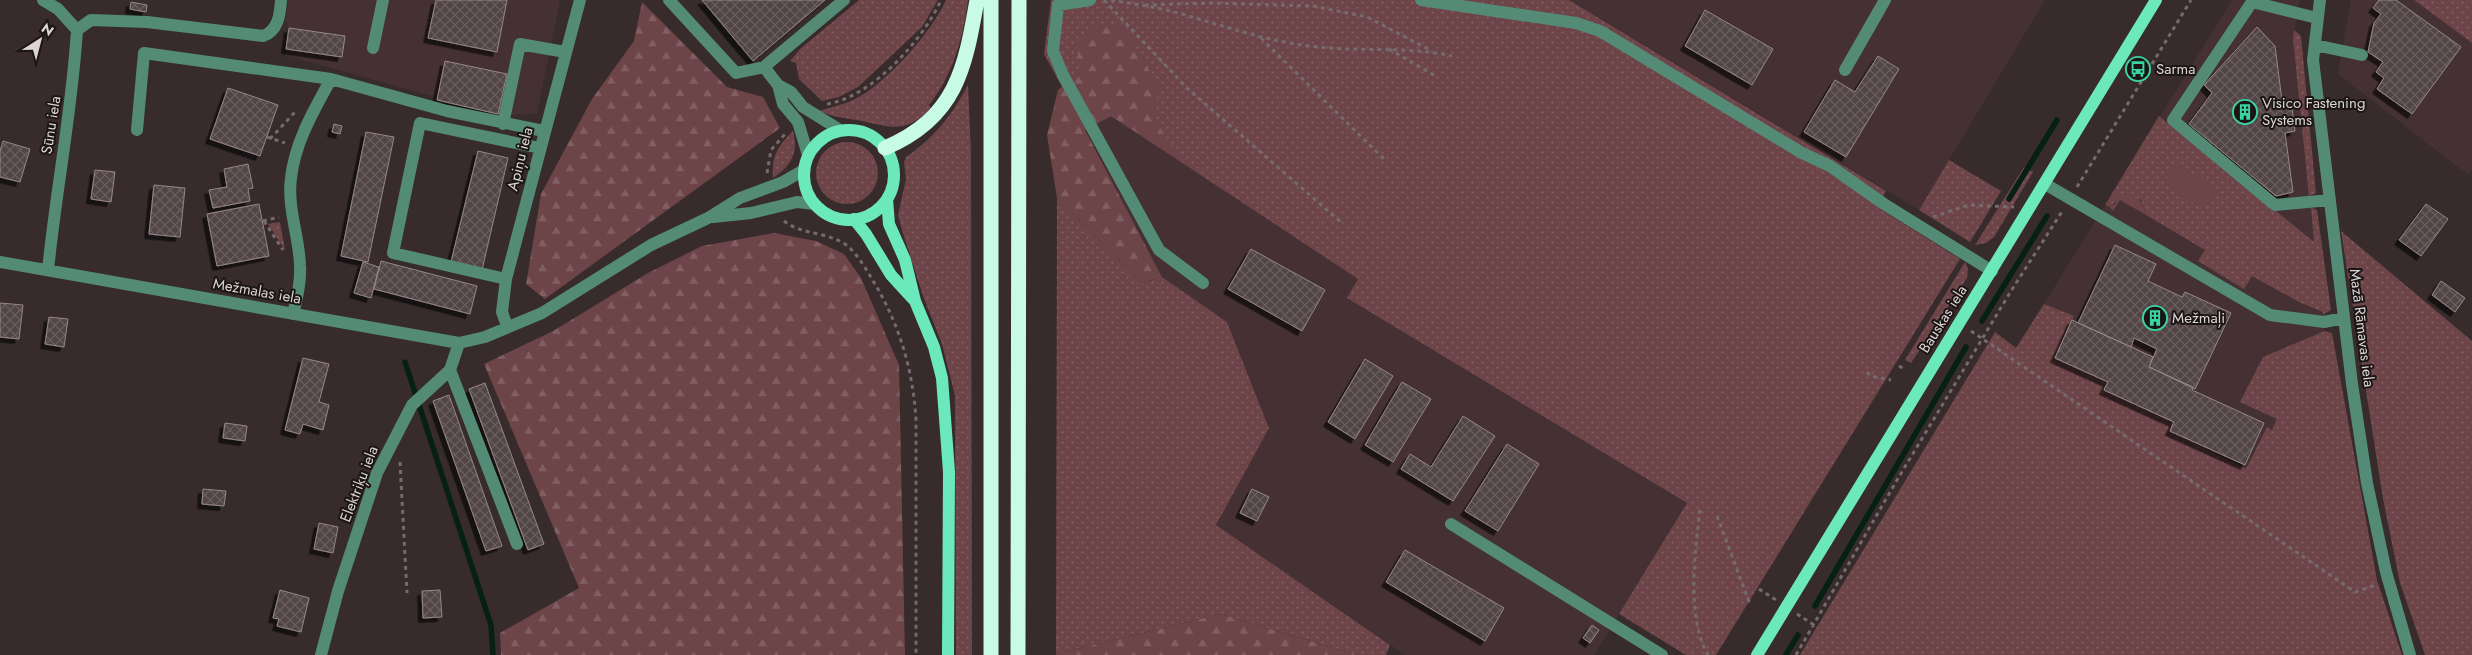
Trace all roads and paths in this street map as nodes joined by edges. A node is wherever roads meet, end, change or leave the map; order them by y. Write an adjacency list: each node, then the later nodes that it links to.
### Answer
1 (43, 0): 22 (street)
2 (281, 0): 22 (street)
3 (383, 0): 25 (street)
4 (580, 0): 27 (street, Apiņu iela)
5 (669, 0): 31 (street)
6 (844, 0): 31 (street)
7 (941, 0): 38 (path)
8 (977, 0): 47 (highway)
9 (991, 0): 93 (highway)
10 (1018, 0): 94 (highway)
11 (1090, 0): 69 (street)
12 (1103, 0): 62 (path)
13 (1111, 0): 20 (path)
14 (1422, 0): 63 (street)
15 (1885, 0): 32 (street)
16 (2156, 0): 52 (main road, Bauskas iela)
17 (2191, 0): 36 (path)
18 (2320, 0): 21 (street, Mazā Rāmavas iela)
19 (2252, 1): 21 (street); 55 (street)
20 (1137, 5): 23 (path); 28 (path)
21 (2317, 18): 24 (street, Mazā Rāmavas iela)
22 (77, 30): 66 (street, Sūnu iela)
23 (1260, 37): 26 (path); 49 (path)
24 (2315, 44): 29 (street); 55 (street, Mazā Rāmavas iela)
25 (373, 48)
26 (1389, 49): 28 (path); 34 (path)
27 (565, 52): 40 (street); 44 (street, Apiņu iela)
28 (1434, 52): 30 (path)
29 (2362, 55)
30 (1452, 56)
31 (764, 67): 37 (street)
32 (1845, 70)
33 (2134, 75): 36 (path)
34 (1437, 77)
35 (331, 79): 40 (street); 42 (street); 71 (street)
36 (2142, 80): 53 (path)
37 (778, 85): 43 (street); 48 (street)
38 (821, 105)
39 (300, 108): 45 (path)
40 (503, 124): 44 (street)
41 (792, 128): 51 (path)
42 (137, 130)
43 (840, 130): 47 (main road); 48 (main road)
44 (544, 131): 46 (street, Apiņu iela)
45 (288, 144)
46 (540, 148): 68 (street, Apiņu iela); 68 (street)
47 (885, 148): 54 (main road)
48 (808, 155): 50 (main road)
49 (1386, 161)
50 (804, 170): 56 (main road); 59 (street)
51 (768, 180)
52 (2045, 184): 53 (street); 57 (main road, Bauskas iela)
53 (2070, 198): 72 (street); 75 (path)
54 (887, 199): 61 (main road); 70 (main road)
55 (2330, 200): 72 (street, Mazā Rāmavas iela)
56 (814, 204): 59 (street); 61 (main road)
57 (2032, 207): 63 (path); 67 (main road, Bauskas iela)
58 (282, 217): 64 (path)
59 (708, 218): 74 (street, Mežmalas iela)
60 (782, 218): 91 (path)
61 (854, 219): 70 (main road)
62 (1343, 224)
63 (1918, 224): 67 (street)
64 (285, 253)
65 (0, 262): 66 (street, Mežmalas iela)
66 (48, 270): 71 (street, Mežmalas iela)
67 (1992, 271): 73 (main road, Bauskas iela)
68 (506, 278): 74 (street, Apiņu iela)
69 (1203, 283)
70 (915, 301): 92 (main road)
71 (293, 314): 76 (street, Mežmalas iela)
72 (2344, 318): 87 (street, Mazā Rāmavas iela)
73 (1959, 324): 75 (path); 97 (main road, Bauskas iela)
74 (507, 326): 76 (street, Mežmalas iela)
75 (1982, 338): 87 (path); 98 (path)
76 (459, 344): 79 (street, Elektriķu iela)
77 (1899, 366): 78 (path)
78 (1904, 369)
79 (450, 370): 86 (street); 90 (street, Elektriķu iela)
80 (1867, 372): 81 (path)
81 (1891, 380)
82 (400, 460): 88 (path)
83 (1700, 510): 96 (path)
84 (1717, 516): 89 (path)
85 (1450, 524): 95 (street)
86 (517, 544)
87 (2389, 582): 99 (street, Mazā Rāmavas iela)
88 (407, 594)
89 (1750, 604)
90 (321, 655)
91 (916, 655)
92 (948, 655)
93 (991, 655)
94 (1018, 655)
95 (1662, 655)
96 (1708, 655)
97 (1757, 655)
98 (1796, 655)
99 (2410, 655)

